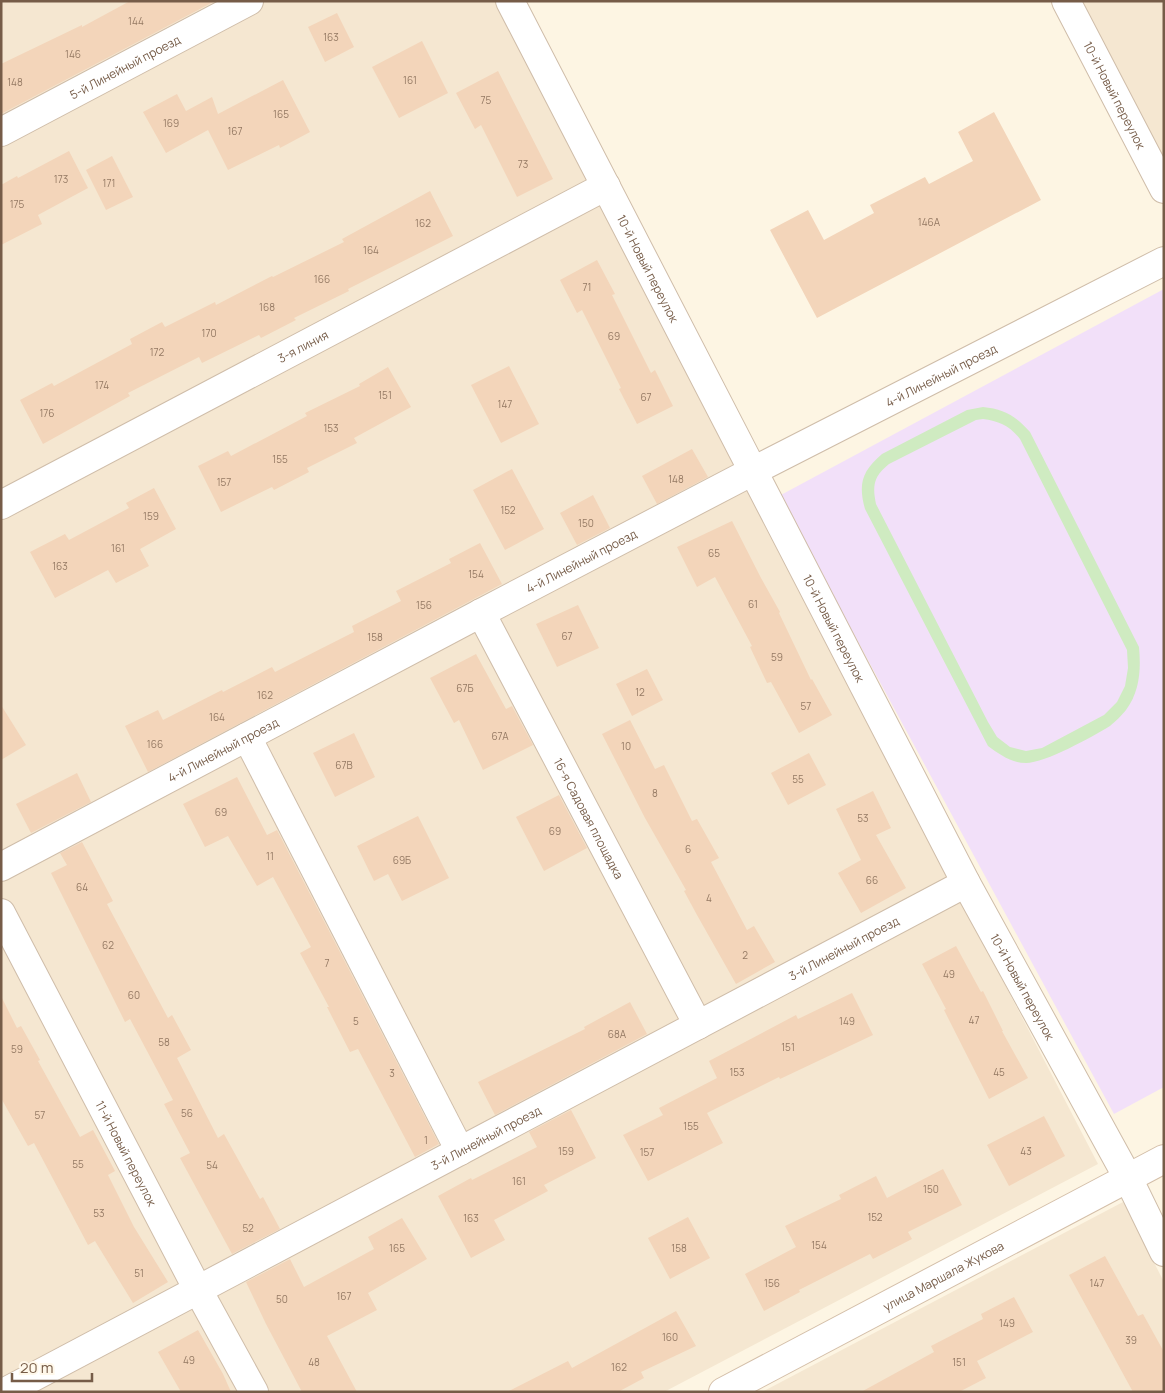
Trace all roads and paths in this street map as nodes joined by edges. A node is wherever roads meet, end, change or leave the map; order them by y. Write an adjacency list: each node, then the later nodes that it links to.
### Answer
1 (249, 1): 4 (street, 5-й Линейный проезд)
2 (510, 1): 5 (street, 10-й Новый переулок)
3 (1066, 1): 6 (street, 10-й Новый переулок)
4 (1, 132)
5 (606, 186): 8 (street, 10-й Новый переулок); 9 (street, 3-я линия)
6 (1164, 189)
7 (1164, 261): 8 (street, 4-й Линейный проезд)
8 (753, 471): 10 (street, 4-й Линейный проезд); 13 (street, 10-й Новый переулок)
9 (1, 505)
10 (481, 613): 11 (street, 4-й Линейный проезд); 15 (street, 16-я Садовая площадка)
11 (247, 737): 12 (street, 4-й Линейный проезд); 16 (street)
12 (1, 867)
13 (966, 883): 15 (street, 3-й Линейный проезд); 18 (street, 10-й Новый переулок)
14 (1, 913): 20 (street, 11-й Новый переулок)
15 (698, 1025): 16 (street, 3-й Линейный проезд)
16 (460, 1151): 20 (street, 3-й Линейный проезд)
17 (1164, 1159): 18 (street, улица Маршала Жукова)
18 (1128, 1178): 19 (street, 10-й Новый переулок); 23 (street, улица Маршала Жукова)
19 (1164, 1252)
20 (198, 1290): 21 (street, 3-й Линейный проезд); 22 (street, 11-й Новый переулок)
21 (5, 1392)
22 (254, 1392)
23 (723, 1392)

